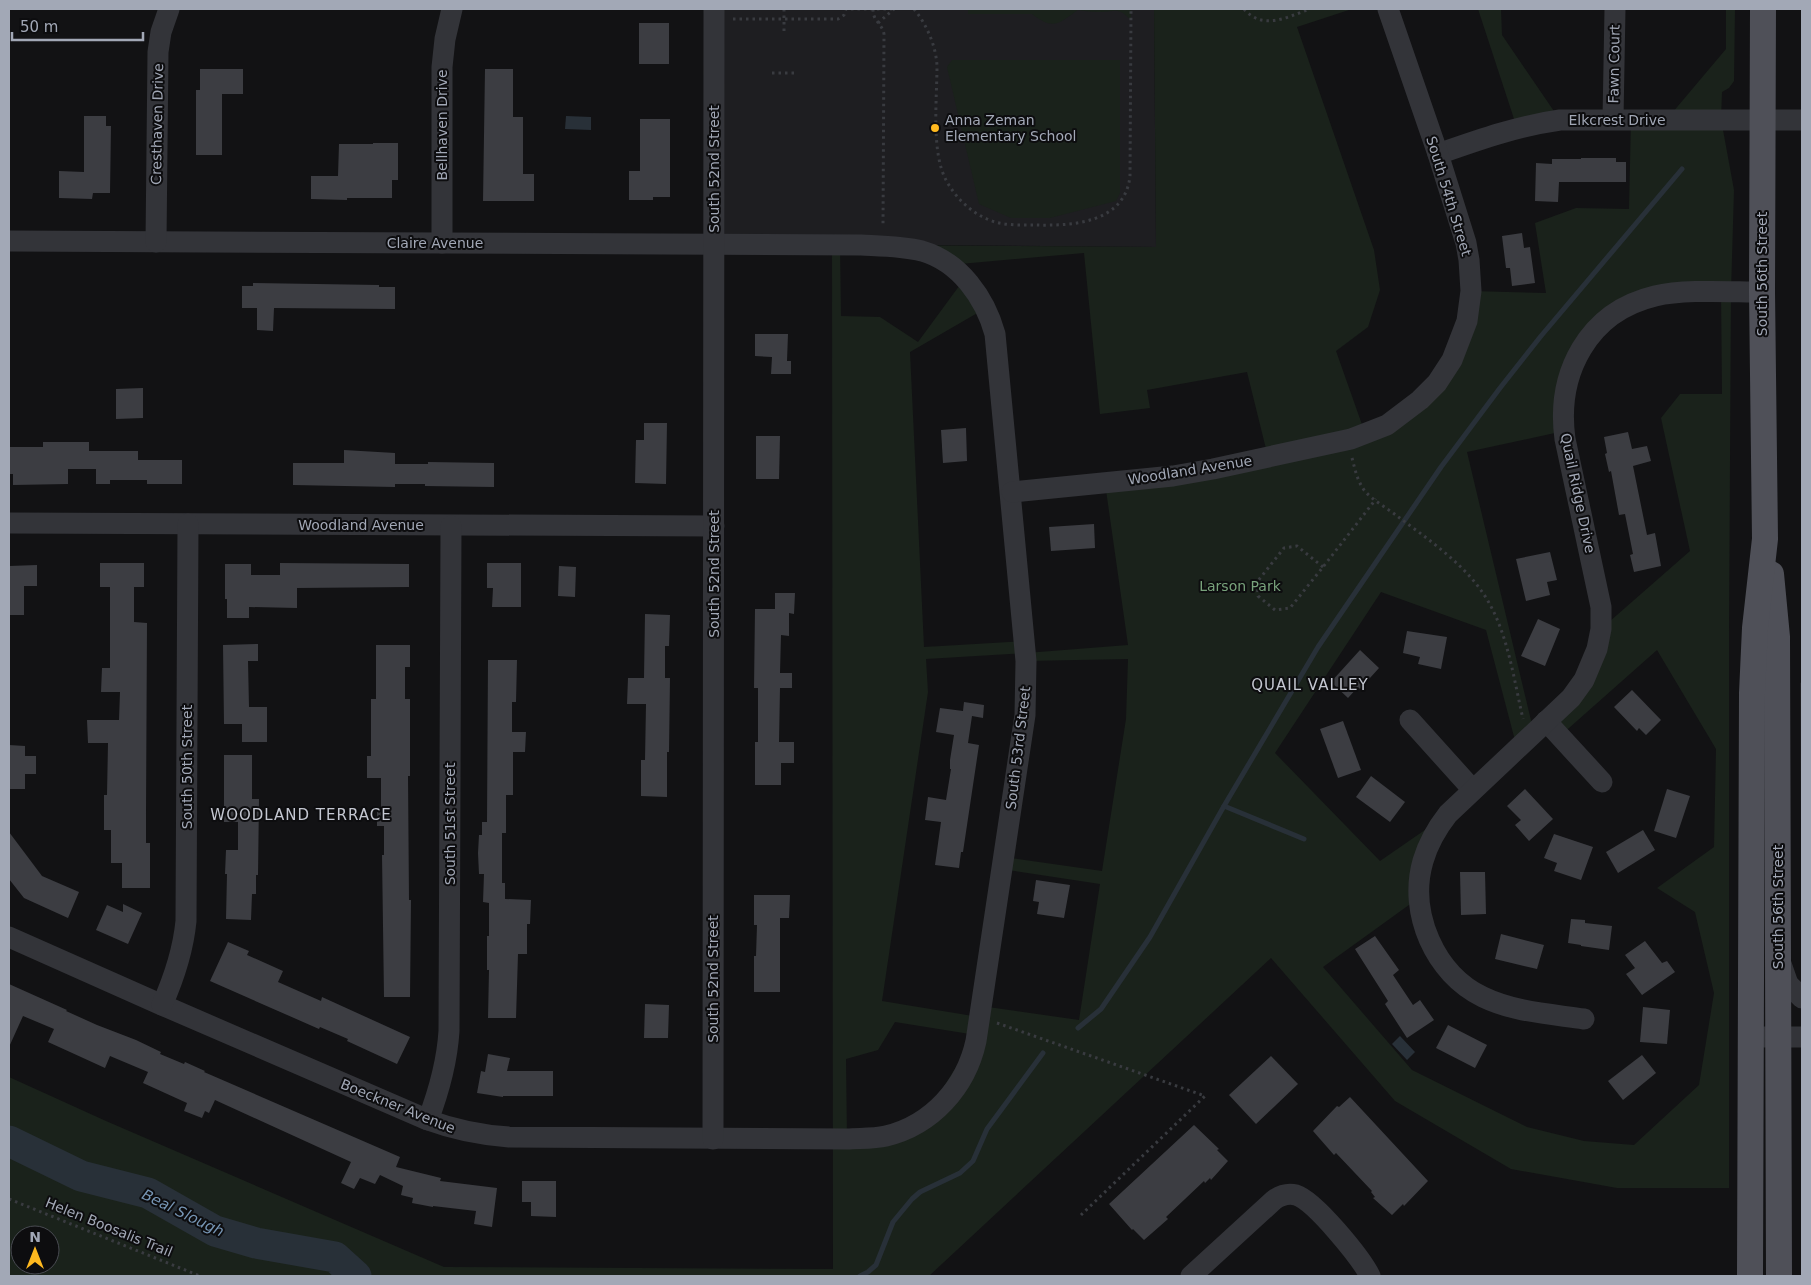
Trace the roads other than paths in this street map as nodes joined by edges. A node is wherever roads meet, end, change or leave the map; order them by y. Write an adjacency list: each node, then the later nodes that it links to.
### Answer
1 (169, 9): 12 (street, Cresthaven Drive)
2 (452, 9): 13 (street, Bellhaven Drive)
3 (714, 9): 14 (street, South 52nd Street)
4 (1388, 9): 10 (street, South 54th Street)
5 (1615, 9): 7 (street, Fawn Court)
6 (1763, 9): 8 (main road, South 56th Street)
7 (1614, 119): 8 (street, Elkcrest Drive); 10 (street, Elkcrest Drive)
8 (1762, 120): 9 (street, Elkcrest Drive); 16 (main road, South 56th Street)
9 (1802, 120)
10 (1438, 154): 17 (street, South 54th Street)
11 (9, 241): 12 (street, Claire Avenue)
12 (156, 242): 13 (street, Claire Avenue)
13 (442, 243): 14 (street, Claire Avenue)
14 (714, 243): 15 (street, Claire Avenue); 22 (street, South 52nd Street)
15 (860, 245): 18 (street, South 53rd Street)
16 (1762, 292): 23 (main road, South 56th Street); 25 (street, Quail Ridge Drive)
17 (1366, 434): 18 (street, Woodland Avenue)
18 (1012, 492): 37 (street, South 53rd Street)
19 (9, 523): 20 (street, Woodland Avenue)
20 (188, 524): 21 (street, Woodland Avenue); 31 (street, South 50th Street)
21 (451, 526): 22 (street, Woodland Avenue); 35 (street, South 51st Street)
22 (714, 526): 36 (street, South 52nd Street)
23 (1764, 539): 29 (main road, South 56th Street); 33 (main road, South 56th Street)
24 (1410, 720): 27 (street)
25 (1546, 721): 26 (street); 27 (street, Quail Ridge Drive)
26 (1602, 782)
27 (1474, 790): 32 (street, Quail Ridge Drive)
28 (9, 937): 31 (street, Boeckner Avenue)
29 (1778, 957): 30 (street); 34 (main road, South 56th Street)
30 (1802, 998)
31 (162, 1006): 35 (street, Boeckner Avenue)
32 (1584, 1019)
33 (1751, 1036): 34 (street); 40 (main road, South 56th Street)
34 (1791, 1037): 41 (main road, South 56th Street)
35 (428, 1120): 36 (street, Boeckner Avenue)
36 (713, 1138): 37 (street, Boeckner Avenue)
37 (847, 1139)
38 (1191, 1276): 39 (street)
39 (1370, 1276)
40 (1750, 1276)
41 (1779, 1276)

